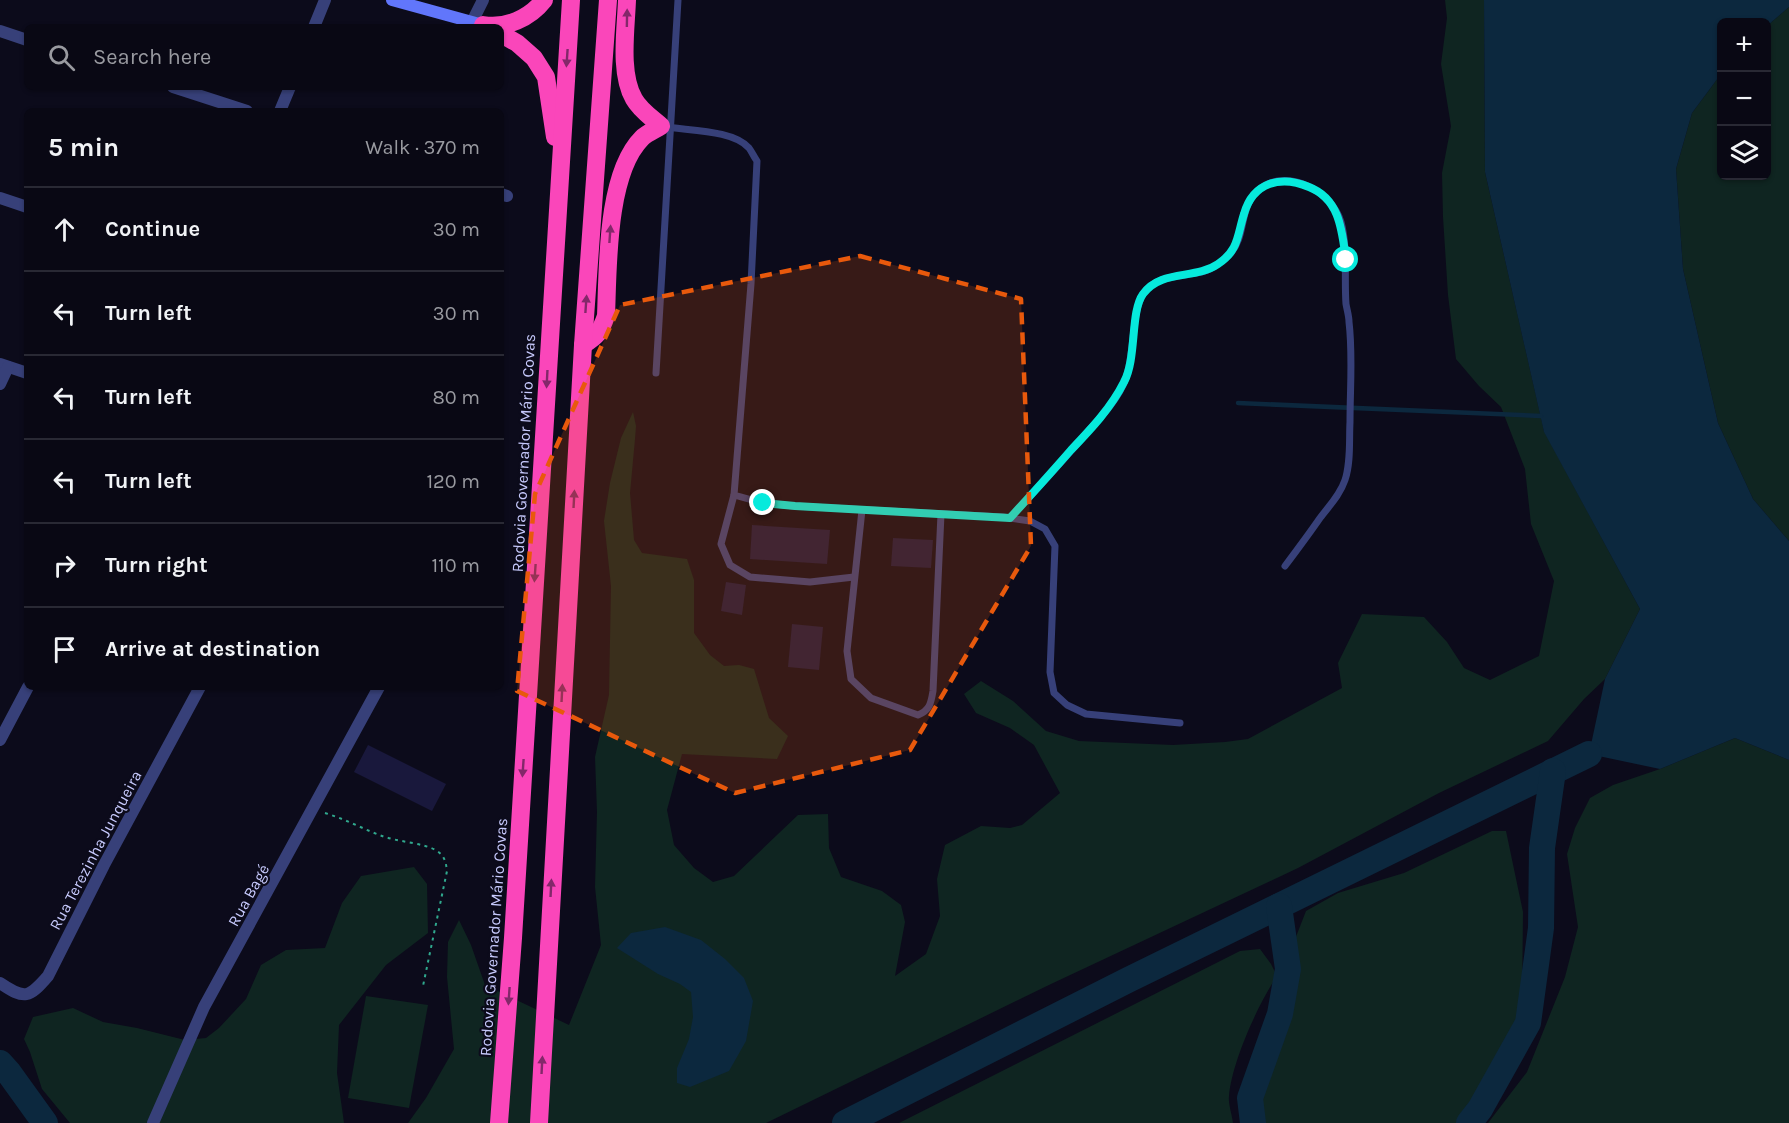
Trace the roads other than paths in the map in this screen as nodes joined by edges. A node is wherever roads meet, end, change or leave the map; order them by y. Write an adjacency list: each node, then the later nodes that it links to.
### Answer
1 (325, 0): 9 (street)
2 (392, 0): 10 (main road)
3 (483, 0): 10 (street)
4 (544, 0): 11 (highway)
5 (571, 0): 20 (highway, Rodovia Governador Mário Covas, one-way to 20)
6 (608, 0): 23 (highway, one-way to 6)
7 (627, 0): 19 (highway, one-way to 7)
8 (678, 0): 19 (lane)
9 (315, 24)
10 (481, 24)
11 (504, 24)
12 (0, 31): 14 (street)
13 (504, 36): 20 (highway)
14 (24, 39)
15 (181, 90): 17 (street)
16 (289, 90): 18 (street)
17 (238, 108)
18 (281, 108)
19 (666, 127): 23 (highway, one-way to 19); 26 (lane); 28 (lane)
20 (560, 167): 41 (highway, Rodovia Governador Mário Covas, one-way to 41)
21 (0, 198): 22 (street)
22 (24, 206)
23 (583, 345): 42 (highway, one-way to 23)
24 (4, 366): 25 (street); 27 (street)
25 (24, 372)
26 (656, 373)
27 (0, 384)
28 (734, 495): 29 (lane); 33 (lane)
29 (862, 510): 30 (lane); 33 (lane)
30 (941, 514): 31 (lane); 33 (lane)
31 (1010, 518): 32 (lane); 37 (lane)
32 (1285, 566)
33 (854, 577)
34 (26, 690): 38 (street)
35 (198, 690): 39 (street, Rua Terezinha Junqueira)
36 (378, 690): 40 (street, Rua Bagé)
37 (1180, 723)
38 (0, 740)
39 (0, 983)
40 (153, 1123)
41 (499, 1123)
42 (539, 1123)

